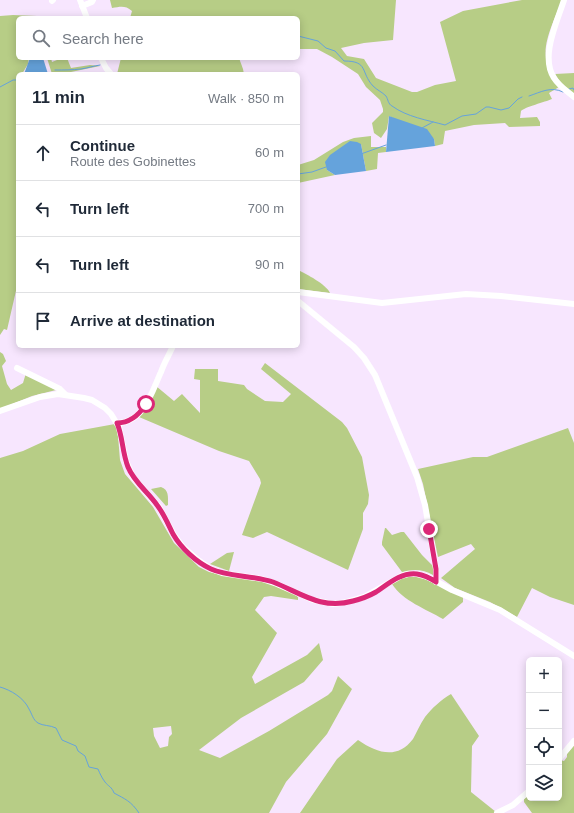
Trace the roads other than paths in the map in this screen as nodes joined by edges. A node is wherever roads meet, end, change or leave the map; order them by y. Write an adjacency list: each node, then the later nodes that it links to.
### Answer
1 (93, 0): 3 (street)
2 (564, 0): 7 (street)
3 (81, 3): 4 (street)
4 (86, 16)
5 (102, 60): 6 (street)
6 (109, 72)
7 (574, 97)
8 (300, 292): 10 (street)
9 (300, 303): 16 (street)
10 (574, 304)
11 (172, 348): 15 (street)
12 (17, 368): 13 (street)
13 (65, 394): 14 (street); 15 (street)
14 (0, 411)
15 (117, 423): 16 (street)
16 (436, 582): 17 (street)
17 (574, 656)
18 (574, 741): 19 (street)
19 (562, 755)
20 (526, 794): 21 (street)
21 (496, 813)

